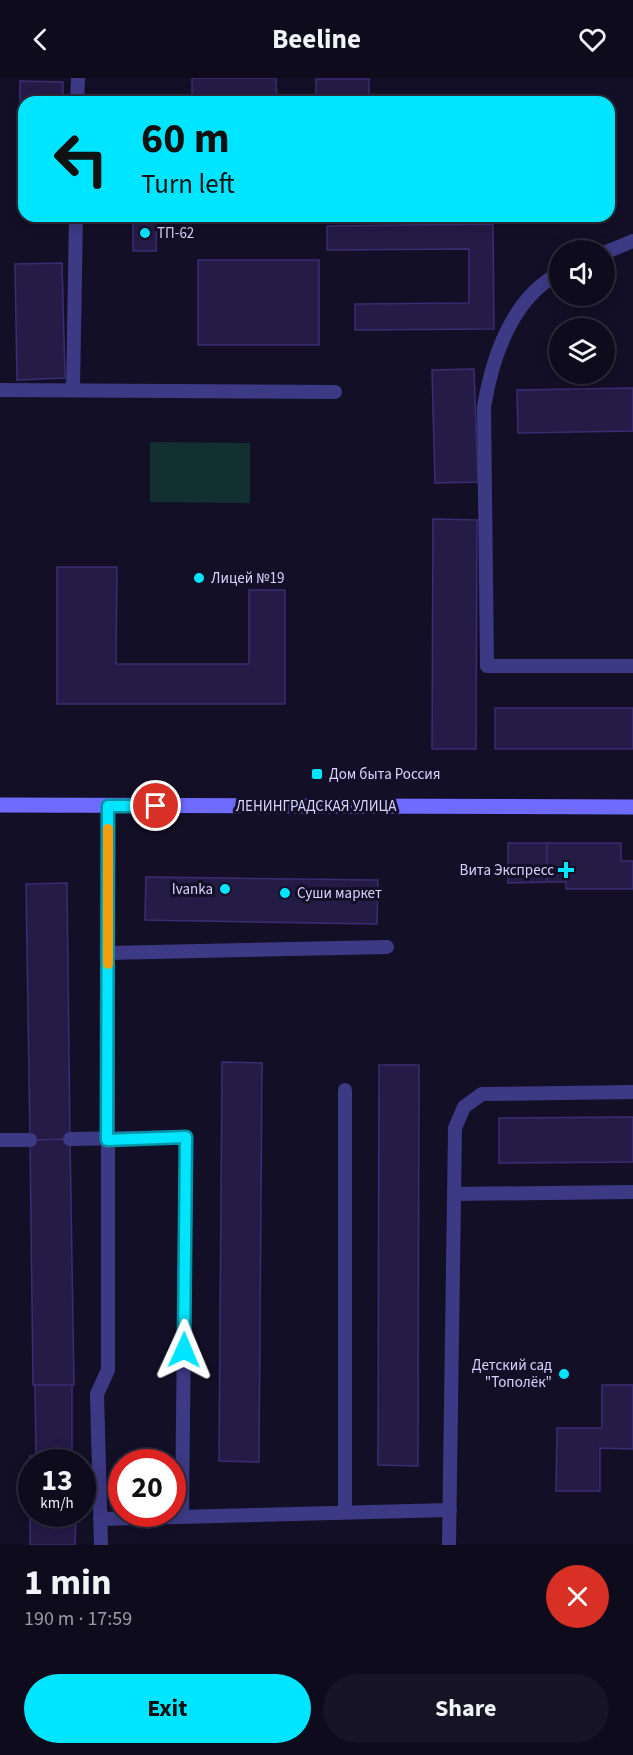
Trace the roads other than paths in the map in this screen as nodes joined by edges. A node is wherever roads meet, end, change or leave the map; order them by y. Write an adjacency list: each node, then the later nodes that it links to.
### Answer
1 (78, 78): 2 (lane)
2 (77, 96)
3 (76, 222): 8 (lane)
4 (633, 241): 5 (lane)
5 (615, 249)
6 (549, 279): 10 (lane)
7 (0, 390): 8 (lane)
8 (73, 390): 9 (lane)
9 (335, 392)
10 (633, 666)
11 (0, 805): 12 (street, ЛЕНИНГРАДСКАЯ УЛИЦА)
12 (108, 806): 13 (street, ЛЕНИНГРАДСКАЯ УЛИЦА); 15 (lane)
13 (633, 807)
14 (387, 947): 15 (lane)
15 (108, 954): 21 (lane)
16 (345, 1090): 26 (lane)
17 (633, 1092): 23 (lane)
18 (70, 1139): 21 (lane)
19 (0, 1140): 20 (lane)
20 (30, 1140)
21 (107, 1140): 24 (lane); 28 (lane)
22 (633, 1192): 23 (lane)
23 (454, 1194): 25 (lane)
24 (183, 1449)
25 (450, 1510): 26 (lane); 31 (lane)
26 (345, 1513): 27 (lane)
27 (186, 1516)
28 (100, 1519): 29 (lane); 30 (lane)
29 (108, 1519)
30 (100, 1545)
31 (450, 1545)

